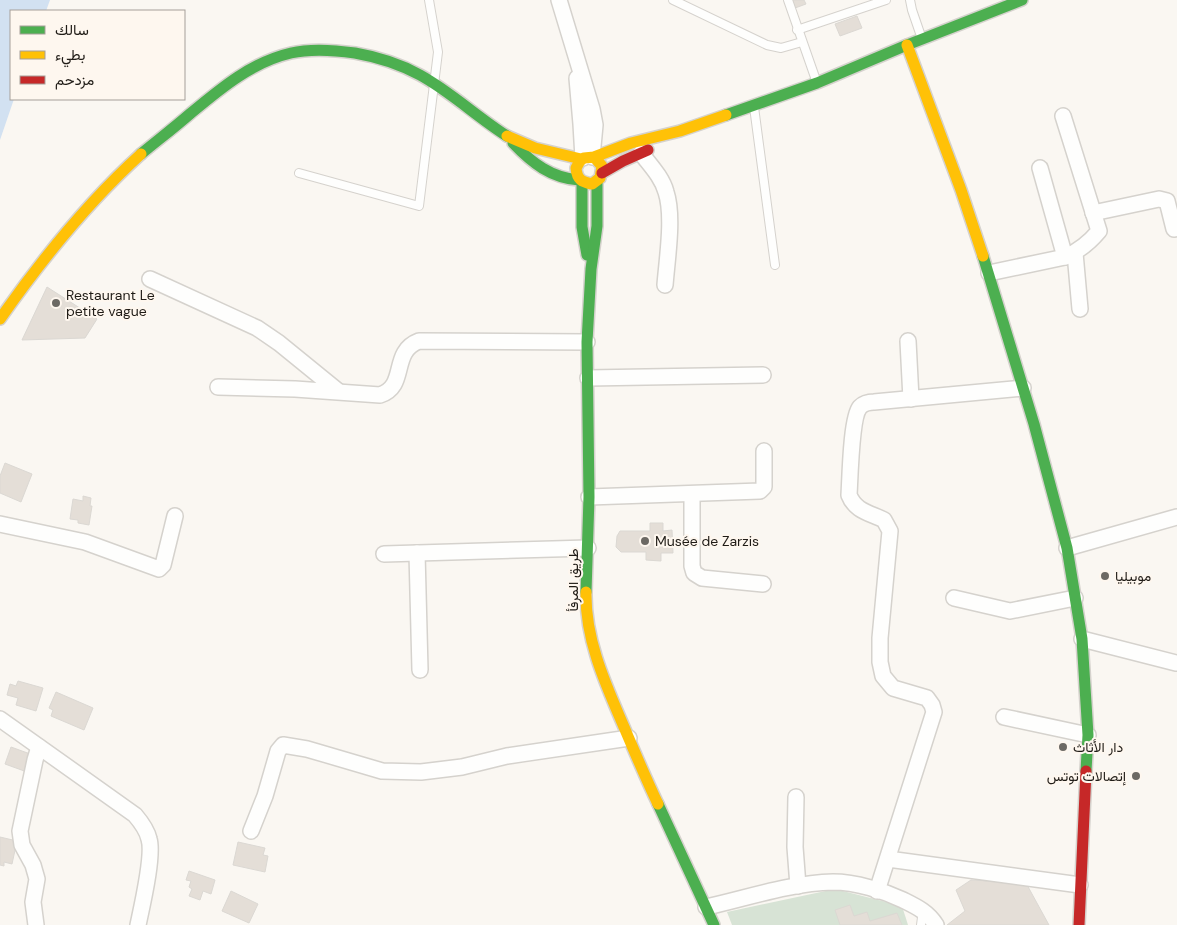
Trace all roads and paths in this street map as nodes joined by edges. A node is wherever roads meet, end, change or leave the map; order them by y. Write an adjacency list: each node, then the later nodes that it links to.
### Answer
1 (429, 0): 12 (lane)
2 (560, 0): 19 (street)
3 (673, 0): 10 (lane)
4 (788, 0): 8 (lane)
5 (886, 0): 8 (lane)
6 (910, 0): 9 (lane)
7 (1022, 0): 9 (street)
8 (797, 30): 10 (lane)
9 (922, 39): 11 (street)
10 (802, 42): 13 (lane)
11 (907, 45): 13 (street); 33 (street)
12 (433, 83): 17 (street); 22 (lane); 37 (street)
13 (817, 83): 14 (street)
14 (754, 105): 16 (street); 31 (lane)
15 (1063, 116): 27 (street)
16 (680, 130): 18 (street); 19 (street)
17 (509, 137): 19 (street); 21 (street)
18 (641, 153): 23 (street); 35 (street)
19 (587, 158): 23 (street); 24 (street)
20 (1040, 168): 30 (street)
21 (542, 169): 24 (street); 25 (street)
22 (299, 173)
23 (600, 177): 24 (street); 32 (street)
24 (580, 181): 28 (street)
25 (561, 188)
26 (571, 202): 28 (street)
27 (1093, 213): 29 (street); 30 (street)
28 (582, 227): 32 (street)
29 (1174, 229)
30 (1070, 255): 33 (street); 36 (street)
31 (775, 265)
32 (591, 269): 39 (street, طريق المرفأ)
33 (989, 273): 43 (street)
34 (150, 280): 44 (street)
35 (665, 285)
36 (1080, 309)
37 (0, 319)
38 (908, 341): 45 (street)
39 (587, 342): 41 (street, طريق المرفأ); 44 (street)
40 (763, 375): 41 (street)
41 (588, 378): 48 (street, طريق المرفأ)
42 (218, 387): 44 (street)
43 (1023, 388): 45 (street); 53 (street)
44 (338, 392)
45 (911, 399): 69 (street)
46 (764, 451): 47 (street)
47 (692, 495): 48 (street); 56 (street)
48 (589, 497): 52 (street, طريق المرفأ)
49 (175, 516): 51 (street)
50 (1177, 517): 53 (street)
51 (0, 524)
52 (588, 548): 54 (street); 65 (street, طريق المرفأ)
53 (1068, 548): 58 (street)
54 (417, 553): 55 (street); 61 (street)
55 (384, 554)
56 (763, 584)
57 (954, 598): 58 (street)
58 (1076, 598): 59 (street)
59 (1082, 639): 60 (street); 64 (street)
60 (1176, 663)
61 (420, 670)
62 (1004, 717): 64 (street)
63 (0, 719): 66 (street)
64 (1088, 735): 71 (street)
65 (629, 738): 68 (street); 73 (street, طريق المرفأ)
66 (39, 747): 75 (street); 76 (street)
67 (796, 797): 70 (street)
68 (251, 831)
69 (888, 860): 71 (street); 72 (street)
70 (798, 886): 72 (street); 73 (street)
71 (1080, 886): 79 (street)
72 (877, 891): 74 (street)
73 (706, 907): 77 (street, طريق المرفأ)
74 (922, 917): 78 (street)
75 (36, 925)
76 (138, 925)
77 (714, 925)
78 (936, 925)
79 (1079, 925)

